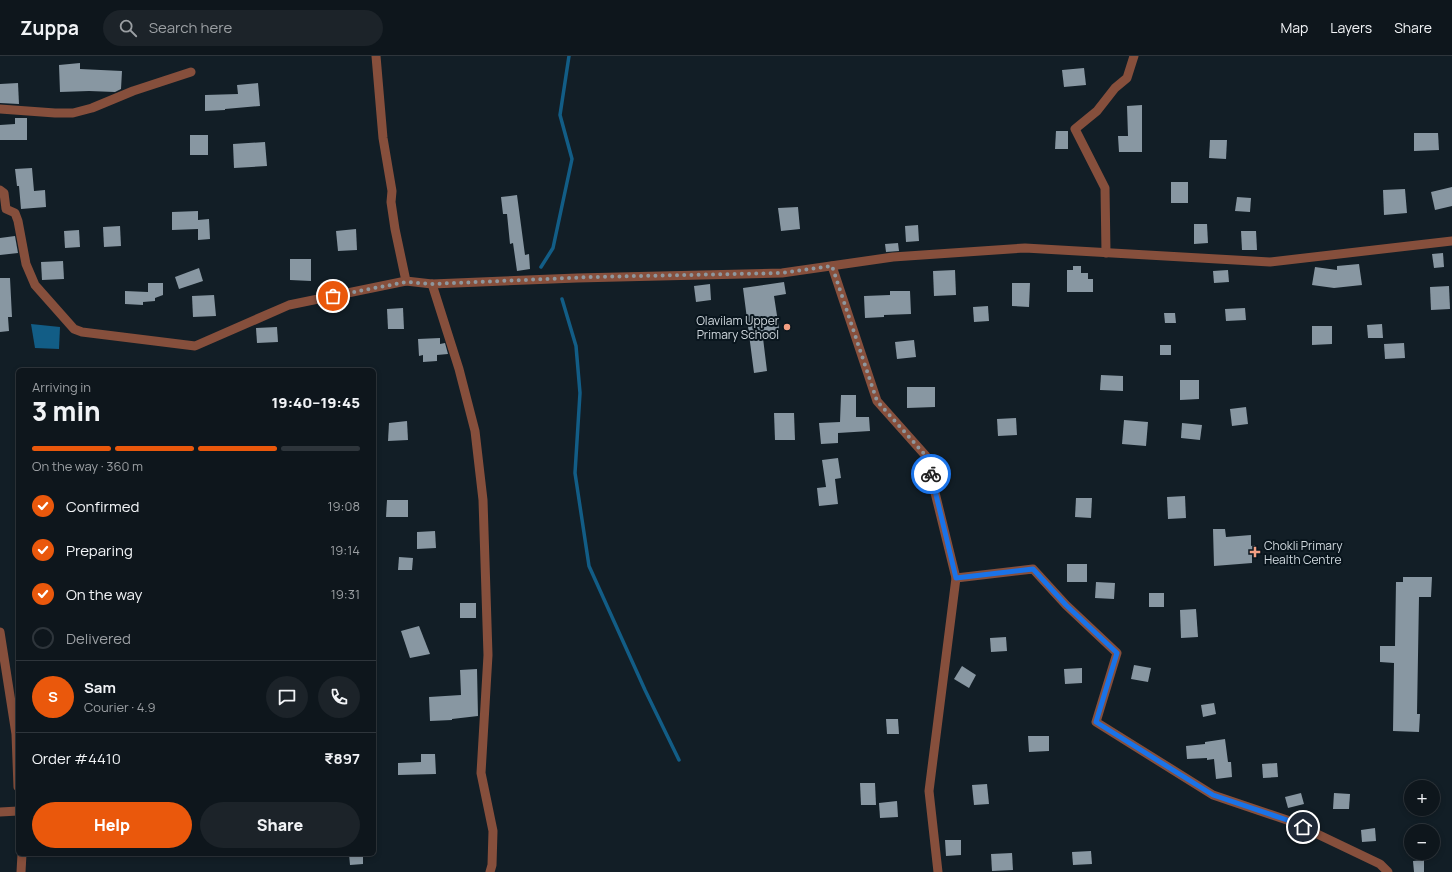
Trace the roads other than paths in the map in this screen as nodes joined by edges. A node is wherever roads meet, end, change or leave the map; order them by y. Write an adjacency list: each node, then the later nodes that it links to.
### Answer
1 (376, 56): 9 (street)
2 (1134, 56): 7 (street)
3 (192, 72): 4 (street)
4 (0, 109)
5 (0, 190): 9 (street)
6 (1452, 241): 7 (street)
7 (1106, 253): 8 (street)
8 (832, 266): 10 (street); 11 (street)
9 (406, 282): 10 (street)
10 (432, 284): 18 (street)
11 (956, 578): 19 (street); 20 (street)
12 (0, 632): 13 (street)
13 (16, 734)
14 (16, 811): 15 (street)
15 (0, 812)
16 (22, 856): 17 (street)
17 (21, 872)
18 (490, 872)
19 (938, 872)
20 (1388, 872)

